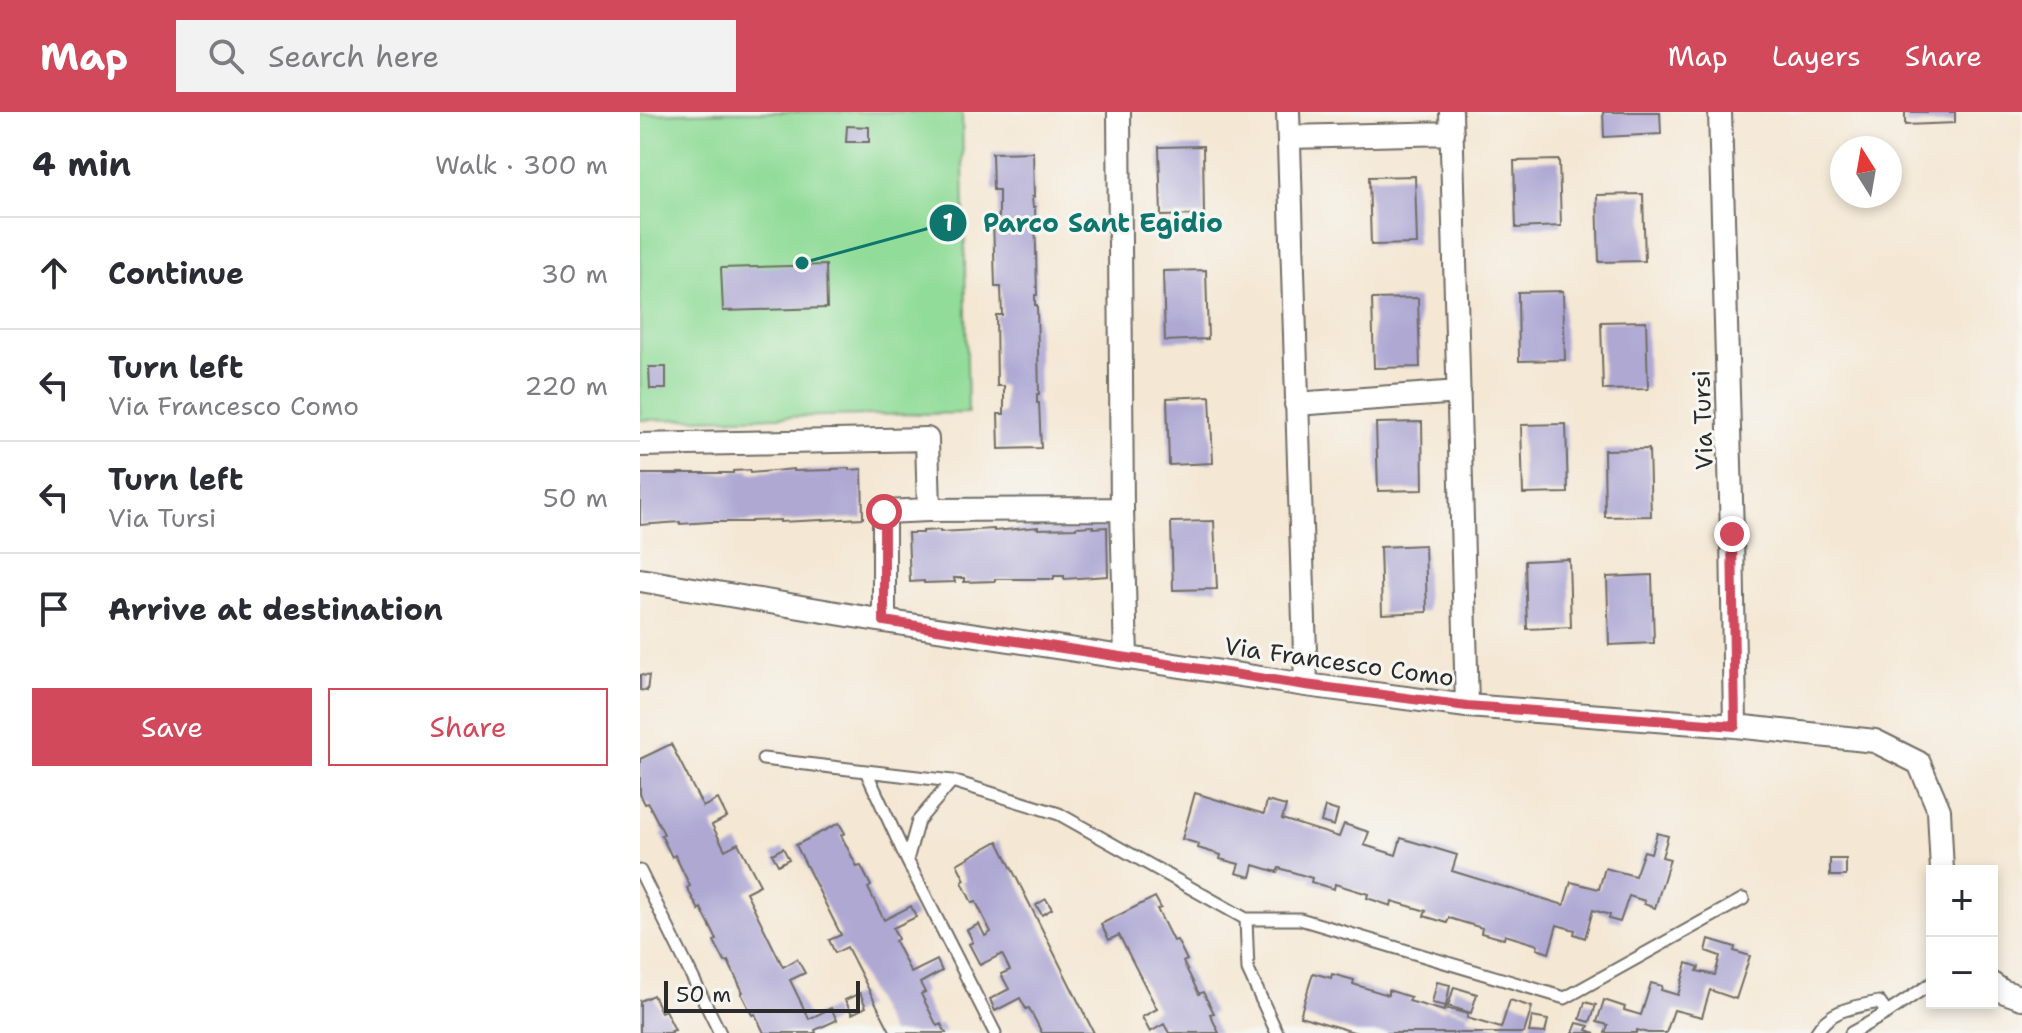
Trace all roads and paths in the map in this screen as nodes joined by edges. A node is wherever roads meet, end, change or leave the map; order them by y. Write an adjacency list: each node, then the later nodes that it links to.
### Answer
1 (1119, 112): 9 (street)
2 (1288, 112): 5 (street)
3 (1720, 112): 16 (street, Via Tursi)
4 (1452, 123): 5 (street); 6 (street)
5 (1289, 137): 7 (street)
6 (1459, 392): 7 (street); 15 (street)
7 (1296, 404): 14 (street)
8 (640, 445): 10 (street)
9 (1122, 509): 10 (street); 13 (street)
10 (929, 510): 12 (street)
11 (640, 580): 12 (street, Via Francesco Como)
12 (884, 621): 13 (street, Via Francesco Como)
13 (1126, 658): 14 (street, Via Francesco Como)
14 (1306, 685): 15 (street, Via Francesco Como)
15 (1467, 706): 16 (street, Via Francesco Como)
16 (1735, 726): 21 (street, Via Francesco Como)
17 (763, 759): 18 (lane)
18 (866, 771): 19 (lane); 20 (lane)
19 (952, 781): 20 (lane); 24 (lane)
20 (907, 860): 30 (lane)
21 (1942, 865)
22 (640, 871): 29 (lane)
23 (1743, 899): 24 (lane)
24 (1246, 919): 31 (lane)
25 (1926, 987): 28 (lane)
26 (1998, 988): 27 (street)
27 (2022, 998)
28 (1887, 1013): 32 (lane); 33 (lane)
29 (720, 1033)
30 (995, 1033)
31 (1277, 1033)
32 (1816, 1033)
33 (1851, 1033)

